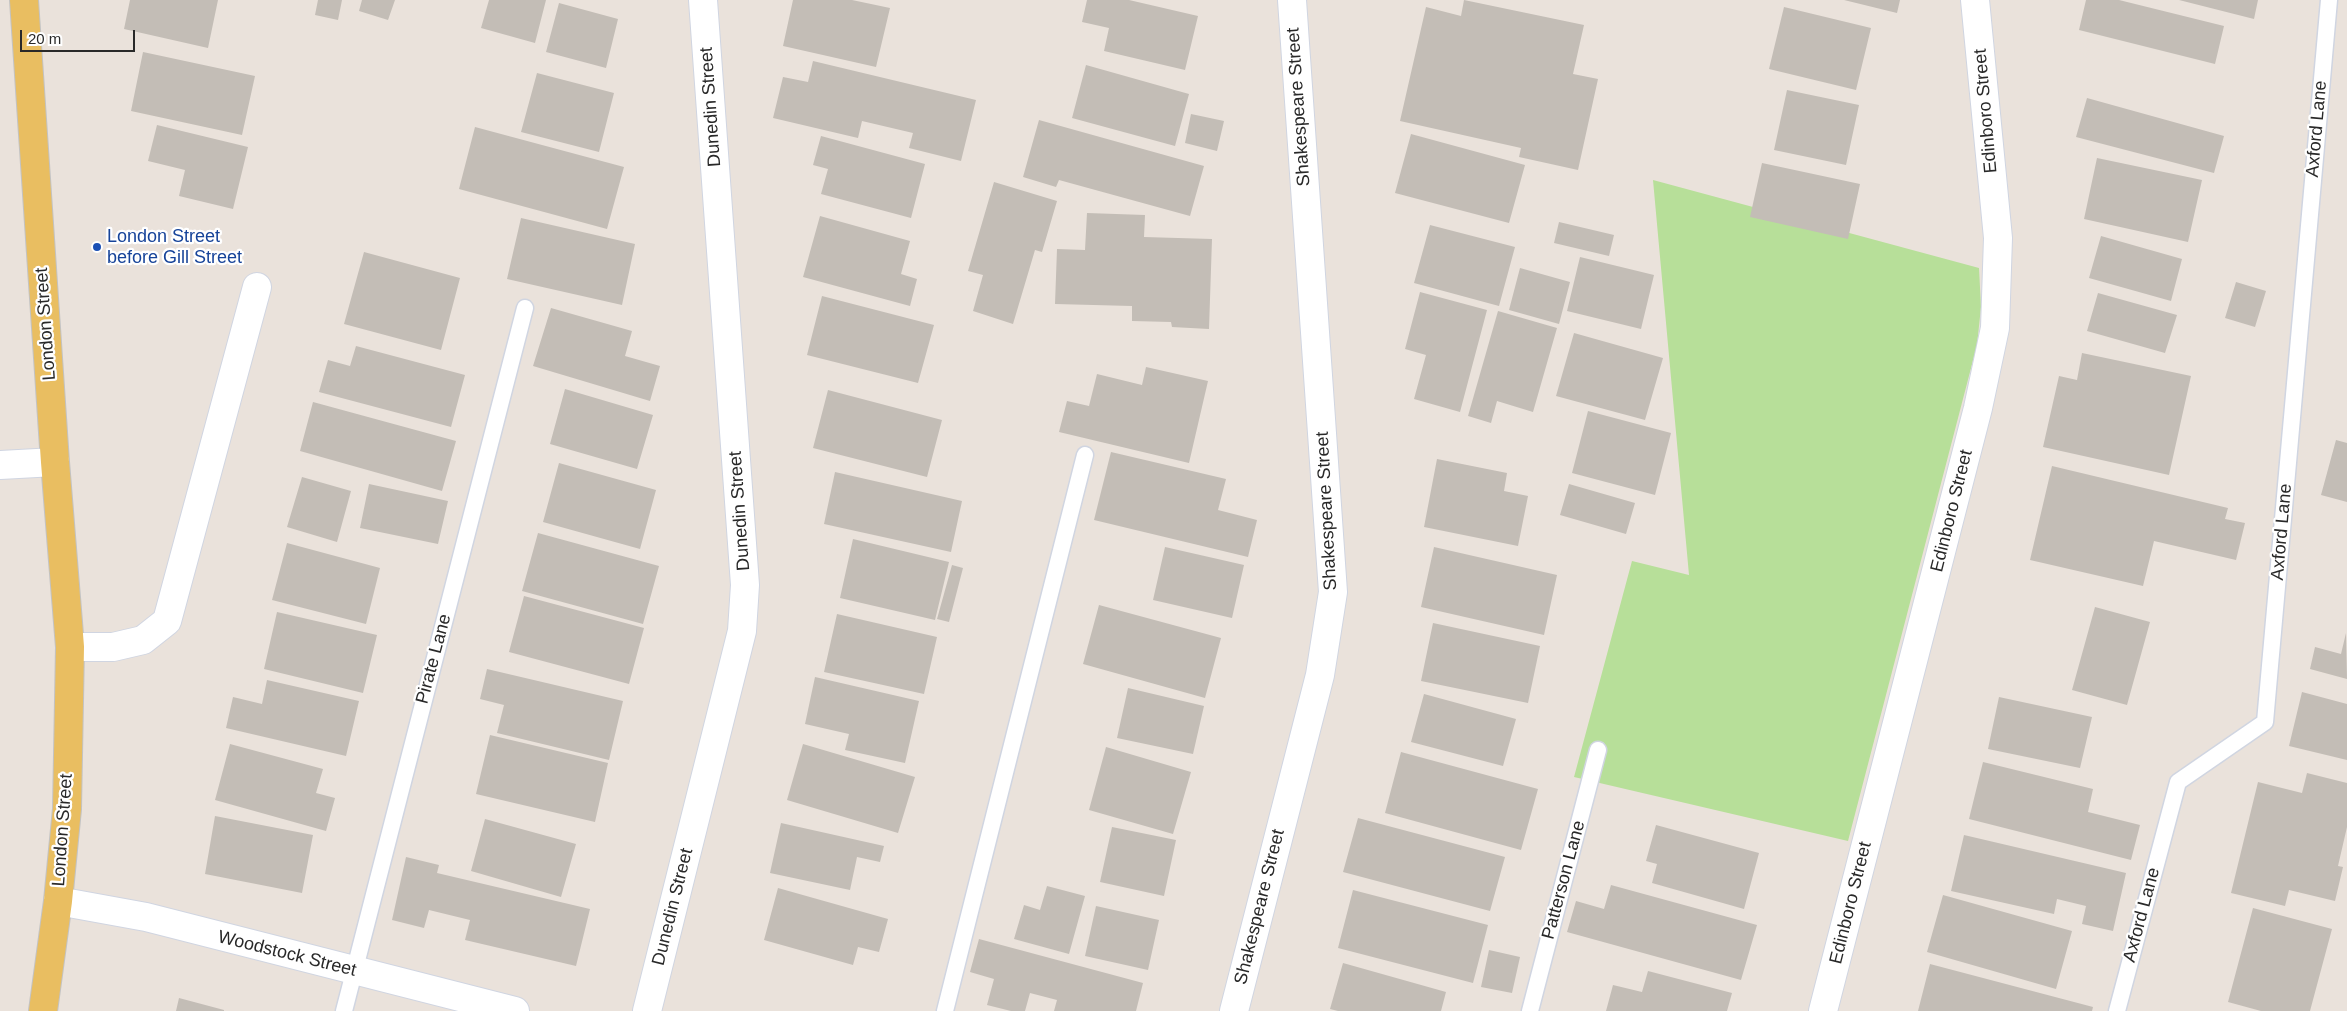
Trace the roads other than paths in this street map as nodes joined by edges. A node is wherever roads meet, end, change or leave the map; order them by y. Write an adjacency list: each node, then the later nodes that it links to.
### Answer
1 (24, 0): 9 (main road, London Street)
2 (703, 0): 18 (street, Dunedin Street)
3 (1292, 0): 20 (street, Shakespeare Street)
4 (1975, 0): 22 (street, Edinboro Street)
5 (2329, 0): 23 (lane, Axford Lane)
6 (257, 287): 11 (street)
7 (525, 308): 14 (lane, Pirate Lane)
8 (1085, 455): 19 (lane)
9 (55, 462): 10 (street); 11 (main road, London Street)
10 (0, 465)
11 (70, 647): 13 (main road, London Street)
12 (1598, 750): 21 (lane, Patterson Lane)
13 (58, 901): 14 (street, Woodstock Street); 15 (main road, London Street)
14 (353, 971): 16 (lane, Pirate Lane); 17 (street, Woodstock Street)
15 (43, 1011)
16 (344, 1011)
17 (515, 1011)
18 (647, 1011)
19 (945, 1011)
20 (1234, 1011)
21 (1530, 1011)
22 (1823, 1011)
23 (2117, 1011)

